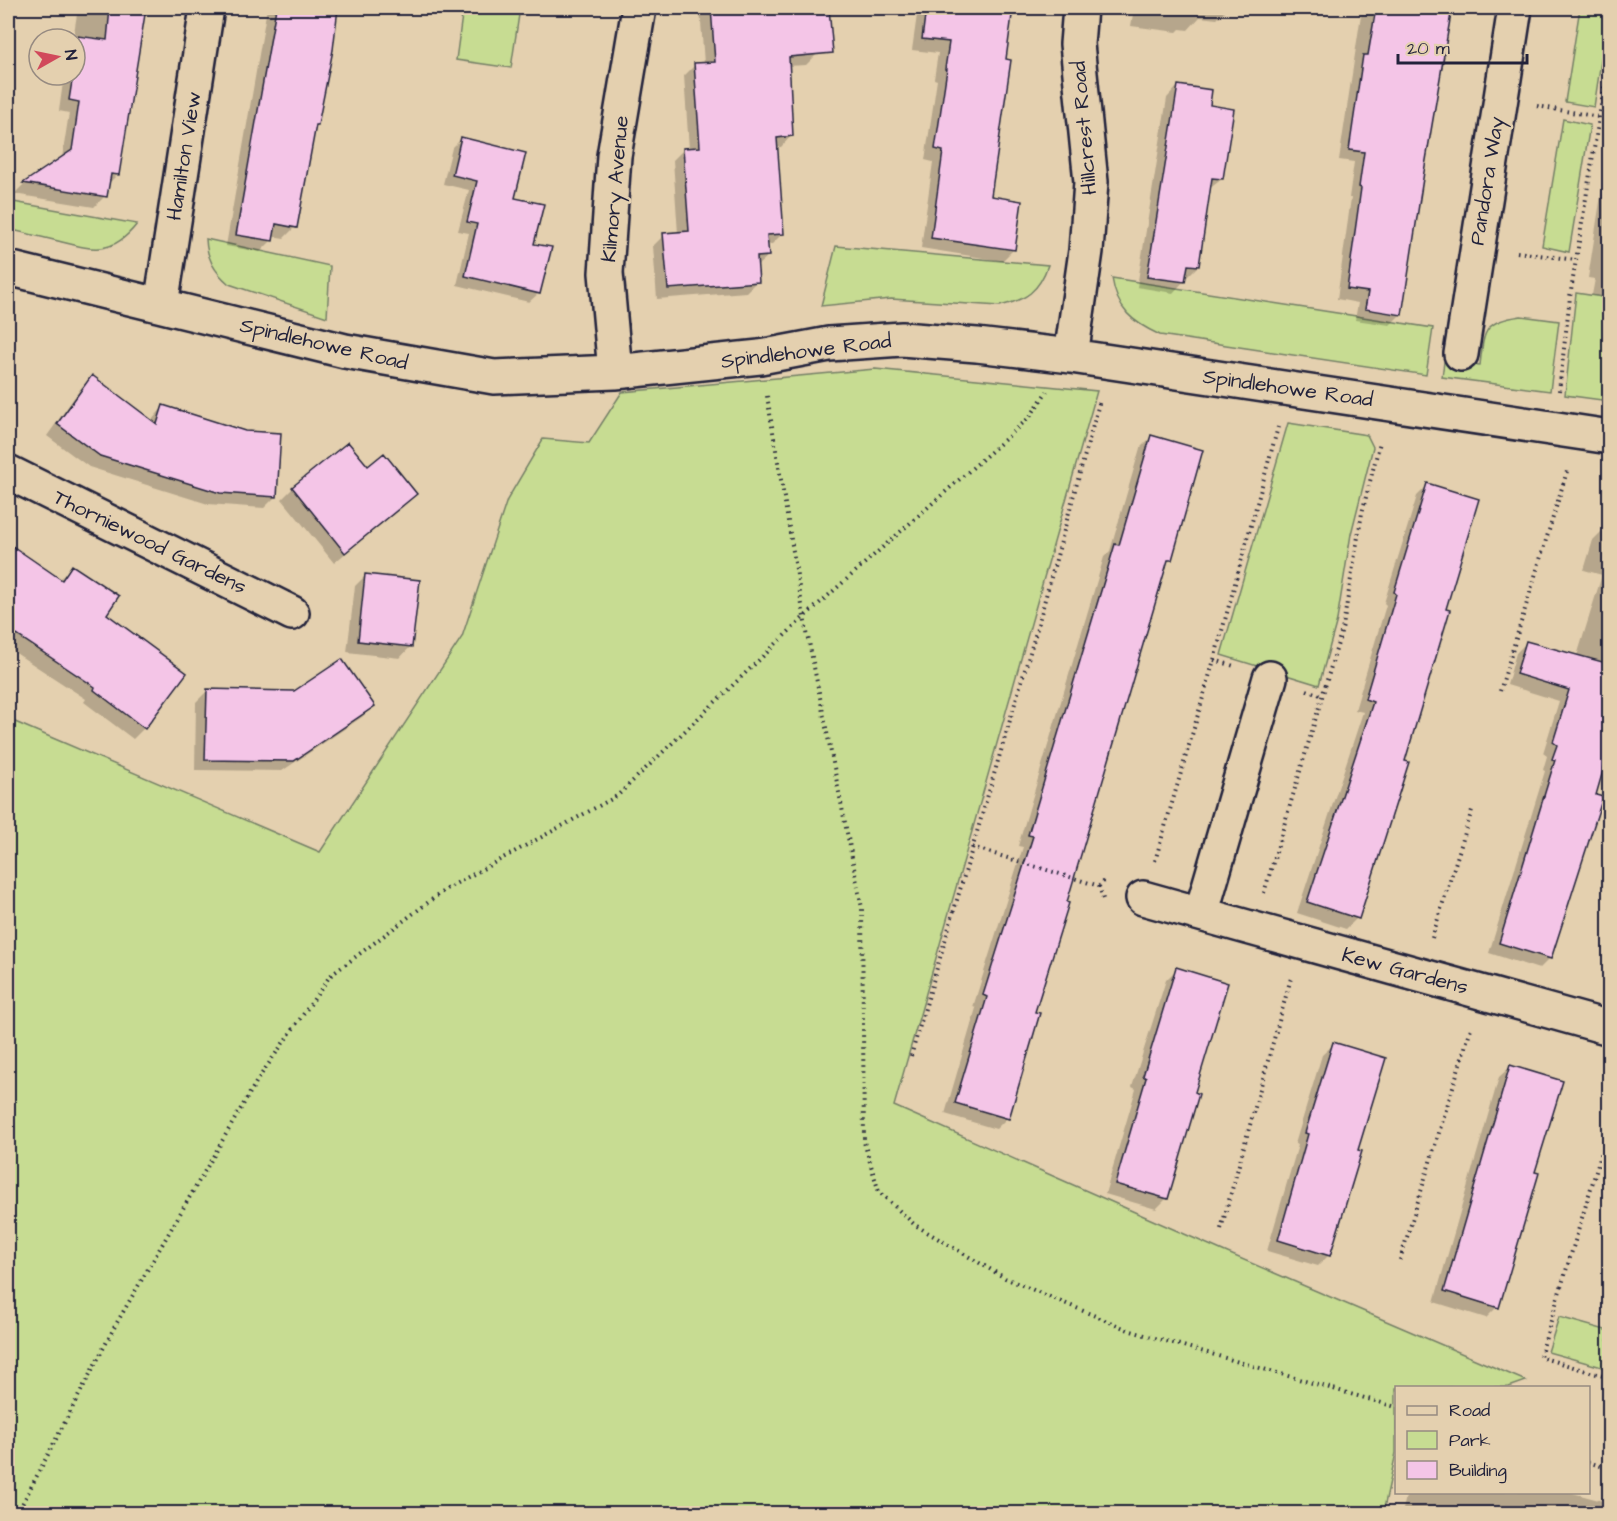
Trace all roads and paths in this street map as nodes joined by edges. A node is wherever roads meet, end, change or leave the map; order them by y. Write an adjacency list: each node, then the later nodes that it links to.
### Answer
1 (207, 8): 11 (street, Hamilton View)
2 (639, 8): 16 (street, Kilmory Avenue)
3 (1080, 8): 13 (street, Hillcrest Road)
4 (1515, 8): 12 (street, Pandora Way)
5 (1610, 50): 7 (path)
6 (1538, 106): 7 (path)
7 (1599, 117): 9 (path)
8 (1516, 252): 9 (path)
9 (1576, 260): 19 (path)
10 (8, 268): 11 (street, Spindlehowe Road)
11 (161, 305): 16 (street, Spindlehowe Road)
12 (1461, 354)
13 (1071, 356): 14 (street, Spindlehowe Road); 15 (street, Spindlehowe Road); 22 (path)
14 (760, 357): 16 (street, Spindlehowe Road); 22 (path)
15 (1111, 362): 17 (street, Spindlehowe Road); 26 (path)
16 (615, 372)
17 (1288, 388): 18 (street, Spindlehowe Road); 28 (path)
18 (1390, 403): 19 (street, Spindlehowe Road); 30 (path)
19 (1581, 433): 24 (path)
20 (8, 472): 21 (street, Thorniewood Gardens)
21 (292, 613)
22 (804, 617): 40 (path); 43 (path)
23 (1270, 678): 29 (street)
24 (1500, 691)
25 (1473, 807): 32 (path)
26 (972, 847): 27 (path); 35 (path)
27 (1115, 872)
28 (1143, 898): 29 (street, Kew Gardens)
29 (1201, 914): 30 (street, Kew Gardens)
30 (1254, 929): 31 (street, Kew Gardens)
31 (1301, 942): 32 (street, Kew Gardens); 37 (path)
32 (1420, 975): 33 (street, Kew Gardens)
33 (1481, 992): 34 (street, Kew Gardens); 38 (path)
34 (1610, 1028)
35 (911, 1056)
36 (1610, 1125): 39 (path)
37 (1221, 1229)
38 (1400, 1260)
39 (1610, 1378)
40 (1395, 1407)
41 (1590, 1463): 42 (path)
42 (1610, 1468)
43 (17, 1514)

